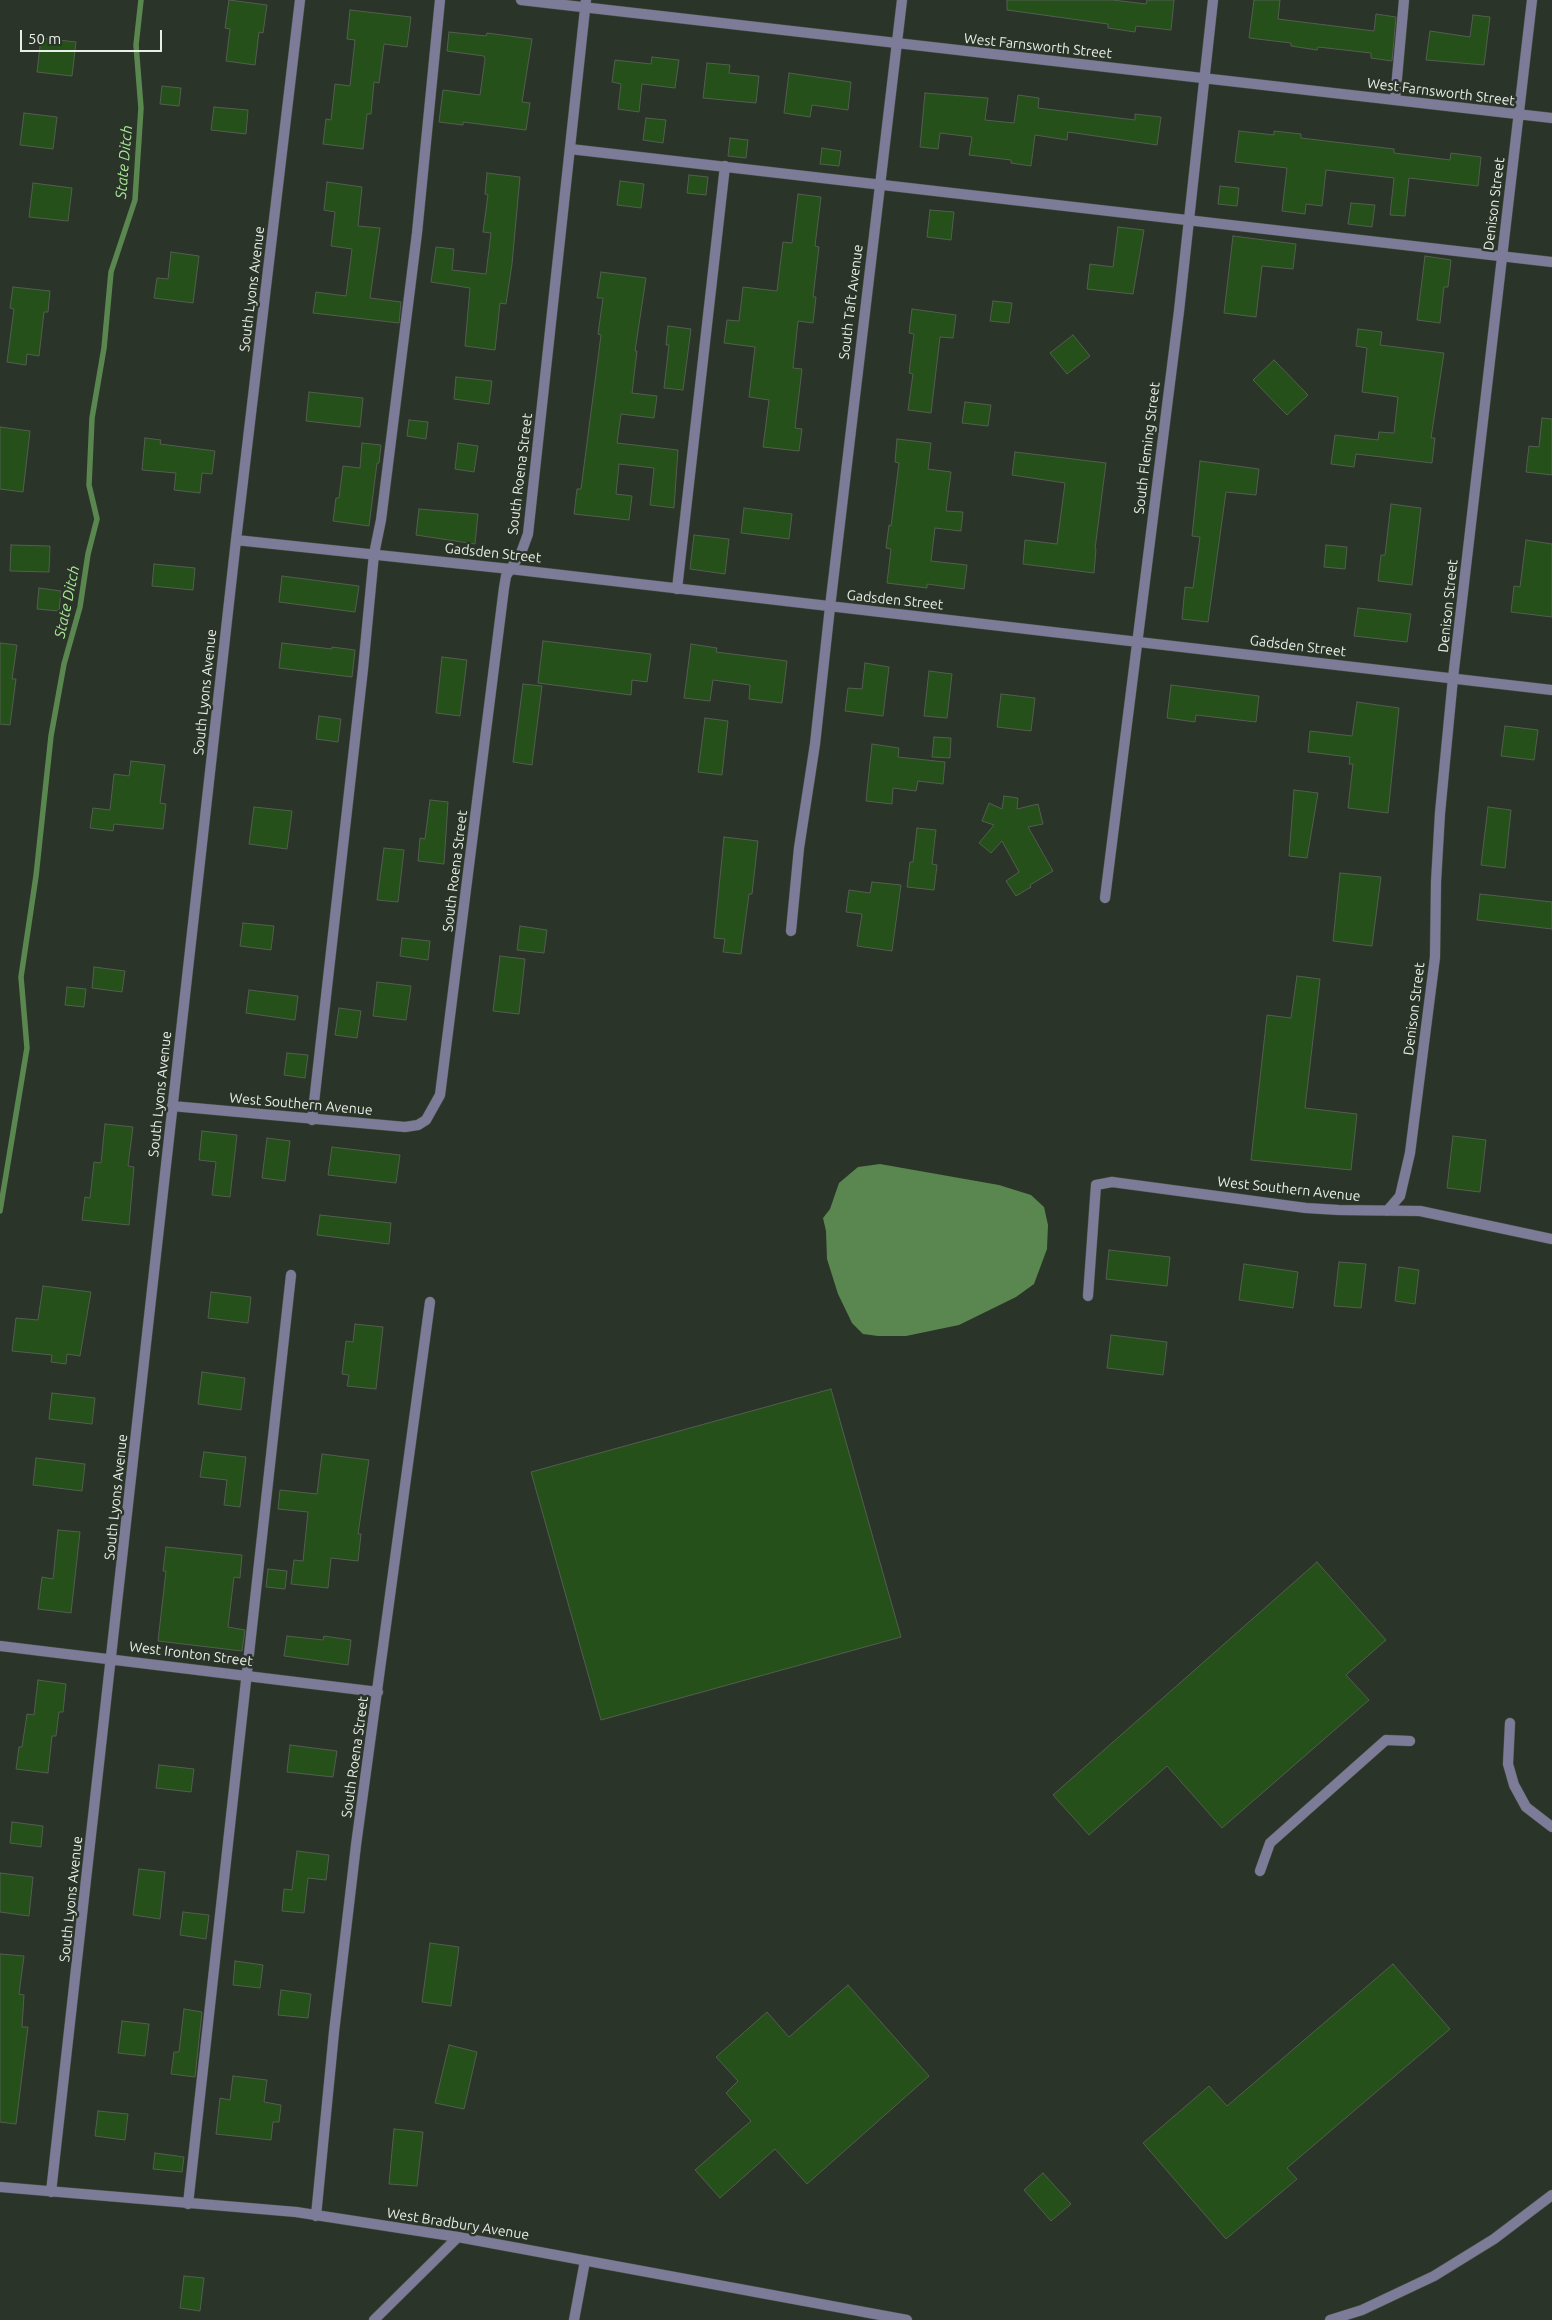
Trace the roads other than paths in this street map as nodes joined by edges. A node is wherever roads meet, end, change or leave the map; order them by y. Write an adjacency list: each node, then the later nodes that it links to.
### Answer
1 (300, 0): 20 (street, South Lyons Avenue)
2 (440, 0): 21 (street)
3 (521, 0): 8 (street, West Farnsworth Street)
4 (902, 0): 9 (street, South Taft Avenue)
5 (1212, 0): 10 (street, South Fleming Street)
6 (1404, 0): 11 (street)
7 (1532, 0): 12 (street, Denison Street)
8 (586, 3): 9 (street, West Farnsworth Street); 14 (street, South Roena Street)
9 (897, 44): 10 (street, West Farnsworth Street); 16 (street, South Taft Avenue)
10 (1204, 78): 11 (street, West Farnsworth Street); 17 (street, South Fleming Street)
11 (1395, 100): 12 (street, West Farnsworth Street)
12 (1519, 114): 13 (street, West Farnsworth Street); 18 (street, Denison Street)
13 (1552, 118)
14 (570, 149): 15 (street); 22 (street, South Roena Street)
15 (725, 166): 16 (street); 23 (street)
16 (879, 184): 17 (street); 24 (street, South Taft Avenue)
17 (1188, 219): 18 (street); 25 (street, South Fleming Street)
18 (1502, 255): 19 (street); 26 (street, Denison Street)
19 (1552, 262)
20 (236, 540): 21 (street, Gadsden Street); 30 (street, South Lyons Avenue)
21 (374, 554): 22 (street, Gadsden Street); 31 (street)
22 (510, 569): 23 (street, Gadsden Street); 32 (street, South Roena Street)
23 (677, 589): 24 (street, Gadsden Street)
24 (830, 607): 25 (street, Gadsden Street); 29 (street, South Taft Avenue)
25 (1137, 640): 26 (street, Gadsden Street); 28 (street, South Fleming Street)
26 (1453, 678): 27 (street, Gadsden Street); 33 (street, Denison Street)
27 (1552, 690)
28 (1104, 898)
29 (791, 931)
30 (172, 1106): 31 (street, West Southern Avenue); 39 (street, South Lyons Avenue)
31 (312, 1120): 32 (street, West Southern Avenue)
32 (426, 1120)
33 (1386, 1210): 34 (street, West Southern Avenue); 36 (street, West Southern Avenue)
34 (1552, 1239)
35 (291, 1275): 40 (street)
36 (1088, 1296)
37 (430, 1302): 41 (street, South Roena Street)
38 (0, 1646): 39 (street, West Ironton Street)
39 (112, 1658): 40 (street, West Ironton Street); 47 (street, South Lyons Avenue)
40 (247, 1675): 41 (street, West Ironton Street); 49 (street)
41 (378, 1692): 50 (street, South Roena Street)
42 (1510, 1723): 44 (street)
43 (1410, 1741): 45 (street)
44 (1552, 1827)
45 (1260, 1871)
46 (0, 2187): 47 (street, West Bradbury Avenue)
47 (51, 2192): 49 (street, West Bradbury Avenue)
48 (1552, 2195): 56 (street)
49 (188, 2204): 50 (street, West Bradbury Avenue)
50 (316, 2216): 51 (street, West Bradbury Avenue)
51 (458, 2237): 52 (street, West Bradbury Avenue); 53 (street)
52 (585, 2261): 54 (street); 55 (street, West Bradbury Avenue)
53 (374, 2320)
54 (574, 2320)
55 (907, 2320)
56 (1330, 2320)

